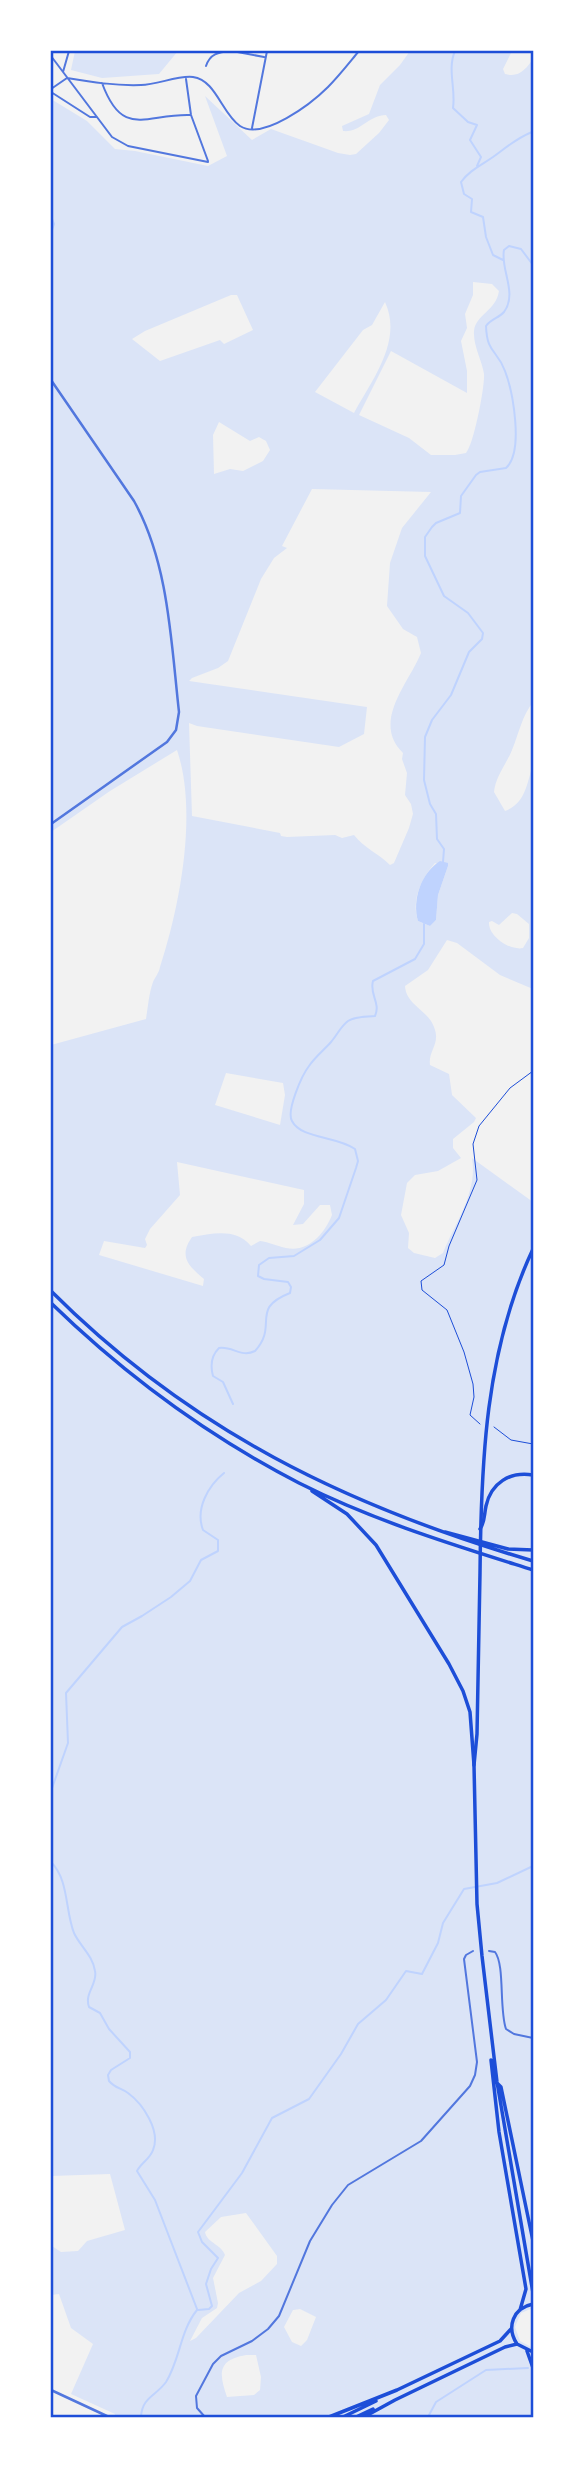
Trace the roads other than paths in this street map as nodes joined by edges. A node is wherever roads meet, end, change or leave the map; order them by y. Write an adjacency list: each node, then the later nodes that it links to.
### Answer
1 (69, 51): 8 (street)
2 (232, 51): 6 (street); 7 (street)
3 (267, 51): 6 (street)
4 (359, 51): 15 (street)
5 (51, 56): 8 (street)
6 (265, 57): 15 (street)
7 (206, 66)
8 (63, 73): 10 (street)
9 (186, 77): 11 (street); 13 (street); 15 (street)
10 (66, 78): 11 (street); 12 (street); 14 (street)
11 (101, 82): 13 (street)
12 (51, 90): 14 (street)
13 (191, 115): 14 (street)
14 (98, 117)
15 (252, 129)
16 (51, 380): 17 (street)
17 (51, 824)
18 (533, 1249): 24 (highway)
19 (51, 1291): 23 (highway)
20 (51, 1303): 22 (highway)
21 (533, 1475): 24 (highway)
22 (301, 1484): 27 (highway); 28 (highway)
23 (440, 1531): 25 (highway); 26 (highway)
24 (480, 1531): 28 (highway)
25 (533, 1550)
26 (533, 1561)
27 (533, 1570)
28 (474, 1765): 32 (highway)
29 (473, 1951): 47 (street)
30 (489, 1951): 31 (street)
31 (533, 2038)
32 (492, 2051): 33 (highway); 37 (highway)
33 (496, 2082): 34 (highway); 35 (highway)
34 (533, 2241)
35 (533, 2293)
36 (533, 2304): 37 (highway)
37 (520, 2310): 38 (highway)
38 (511, 2329): 39 (highway); 44 (highway)
39 (517, 2344): 40 (highway); 45 (highway)
40 (527, 2351): 41 (highway); 42 (highway)
41 (533, 2352)
42 (533, 2368)
43 (51, 2390): 46 (street)
44 (397, 2390): 48 (highway); 49 (highway)
45 (394, 2400): 50 (highway); 51 (highway)
46 (108, 2417)
47 (205, 2417)
48 (329, 2417)
49 (344, 2417)
50 (356, 2417)
51 (364, 2417)

